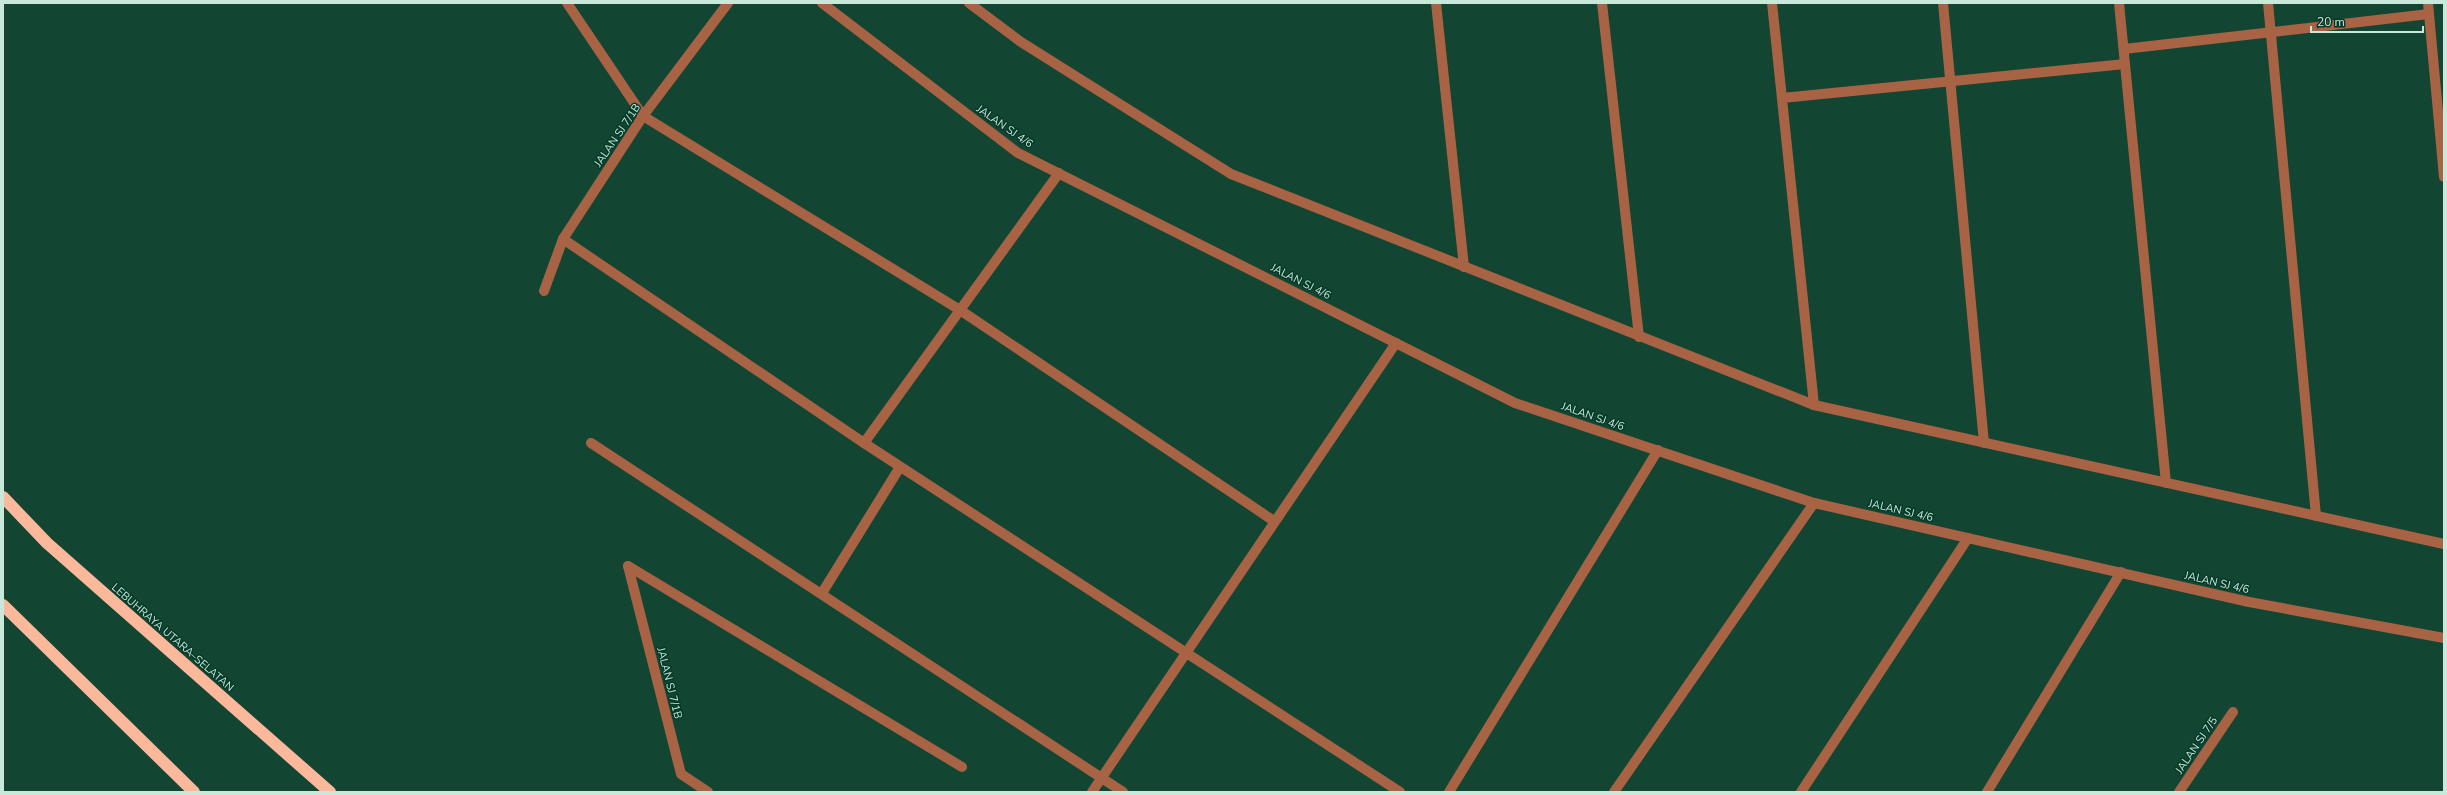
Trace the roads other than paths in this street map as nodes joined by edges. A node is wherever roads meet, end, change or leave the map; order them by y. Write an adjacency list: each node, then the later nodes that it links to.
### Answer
1 (568, 3): 19 (street)
2 (728, 3): 19 (street, JALAN SJ 7/1B)
3 (822, 3): 20 (street, JALAN SJ 4/6)
4 (969, 3): 23 (street)
5 (1436, 3): 23 (street)
6 (1602, 3): 26 (street)
7 (1772, 3): 17 (street)
8 (1943, 3): 16 (street)
9 (2119, 3): 14 (street)
10 (2268, 3): 13 (street)
11 (2428, 3): 12 (street)
12 (2429, 14): 13 (street); 18 (street)
13 (2270, 32): 14 (street); 37 (street)
14 (2124, 49): 15 (street)
15 (2125, 64): 16 (street); 34 (street)
16 (1951, 81): 17 (street); 30 (street)
17 (1782, 98): 28 (street)
18 (2440, 110): 21 (street)
19 (643, 116): 22 (street, JALAN SJ 7/1B); 25 (street)
20 (1059, 173): 25 (street); 27 (street, JALAN SJ 4/6)
21 (2444, 177)
22 (563, 239): 24 (street, JALAN SJ 7/1B); 29 (street)
23 (1464, 268): 26 (street)
24 (544, 291)
25 (960, 310): 29 (street); 38 (street)
26 (1639, 337): 28 (street)
27 (1396, 342): 32 (street, JALAN SJ 4/6); 38 (street)
28 (1814, 405): 30 (street)
29 (864, 443): 33 (street)
30 (1984, 443): 34 (street)
31 (591, 444): 42 (street)
32 (1658, 450): 36 (street, JALAN SJ 4/6); 55 (street)
33 (900, 467): 42 (street); 45 (street)
34 (2166, 483): 37 (street)
35 (3, 497): 50 (highway, LEBUHRAYA UTARA–SELATAN)
36 (1814, 503): 39 (street, JALAN SJ 4/6); 56 (street)
37 (2316, 516): 40 (street)
38 (1274, 521): 45 (street)
39 (1968, 538): 41 (street, JALAN SJ 4/6); 57 (street)
40 (2444, 544)
41 (2120, 572): 44 (street, JALAN SJ 4/6); 58 (street)
42 (822, 593): 48 (street)
43 (3, 605): 49 (highway)
44 (2444, 638)
45 (1184, 654): 48 (street); 54 (street)
46 (2233, 712): 59 (street, JALAN SJ 7/5)
47 (962, 767): 51 (street, JALAN SJ 7/1B)
48 (1101, 778): 52 (street); 53 (street)
49 (194, 792)
50 (330, 792)
51 (708, 792)
52 (1092, 792)
53 (1123, 792)
54 (1400, 792)
55 (1449, 792)
56 (1614, 792)
57 (1801, 792)
58 (1986, 792)
59 (2179, 792)

